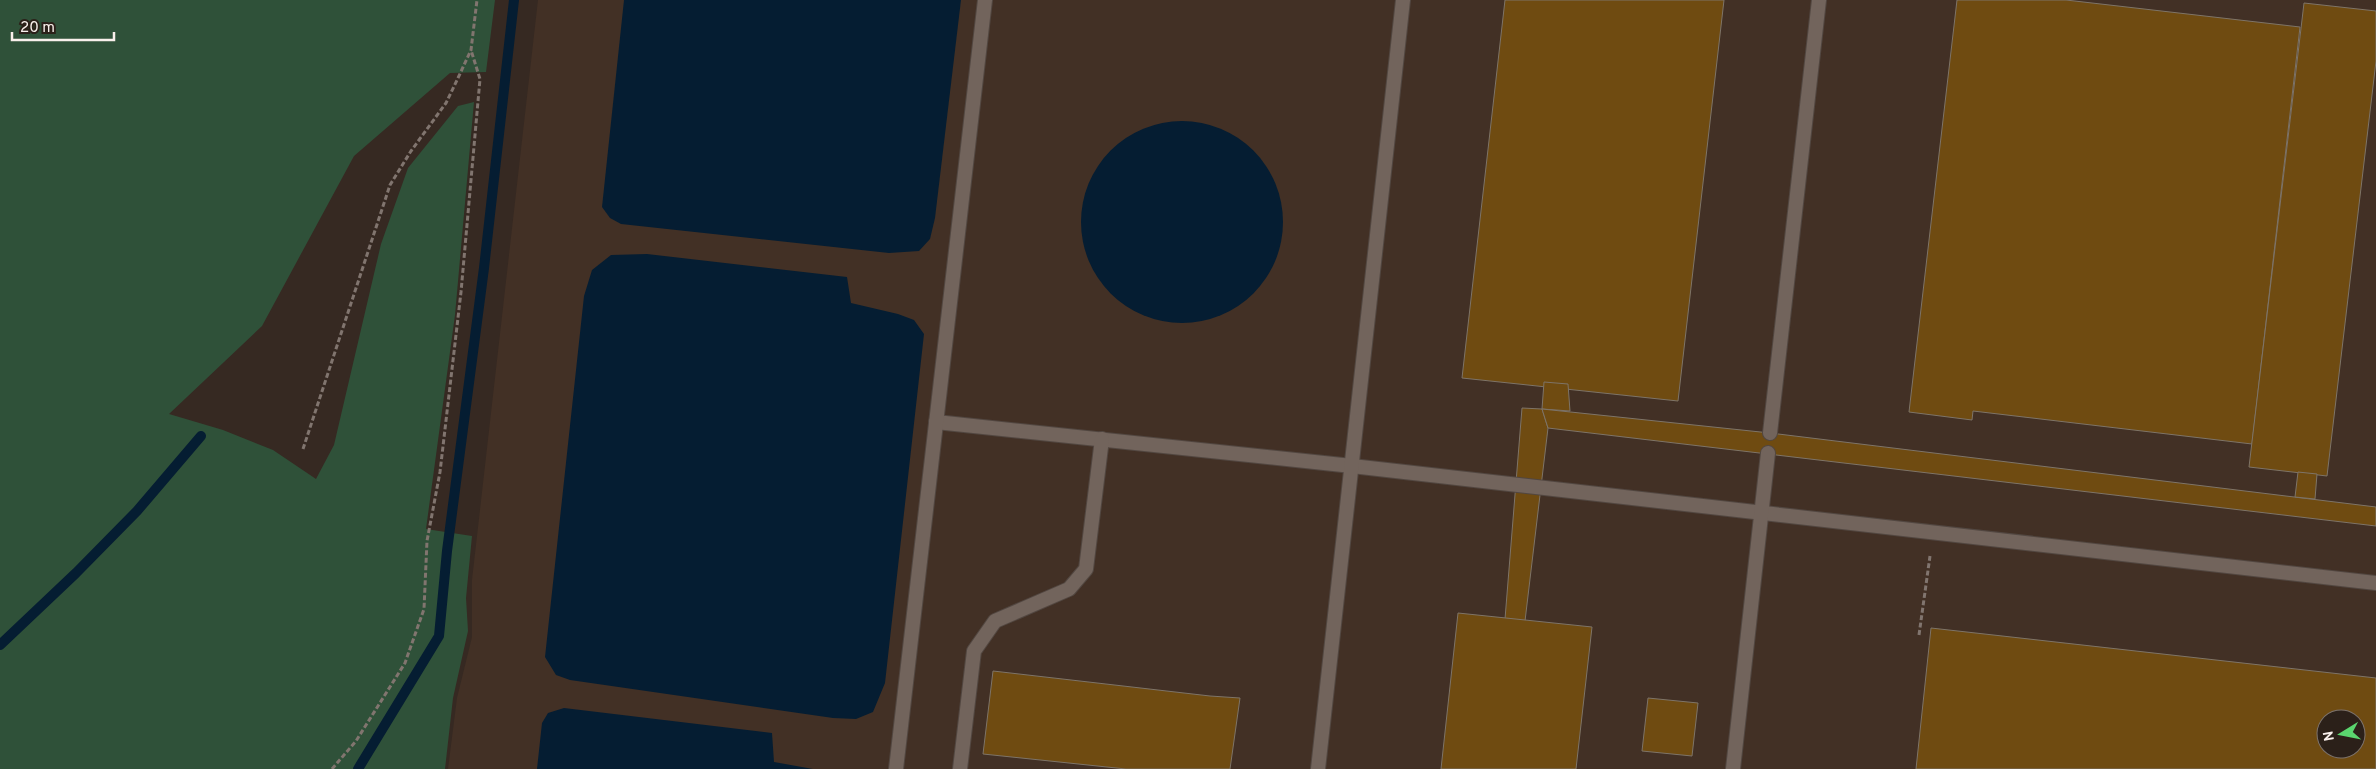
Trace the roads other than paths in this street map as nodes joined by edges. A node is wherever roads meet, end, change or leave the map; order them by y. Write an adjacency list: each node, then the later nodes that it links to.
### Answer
1 (985, 0): 4 (lane)
2 (1403, 0): 8 (lane)
3 (1819, 0): 5 (lane)
4 (936, 422): 6 (lane); 11 (lane)
5 (1770, 433)
6 (1102, 438): 8 (lane); 12 (lane)
7 (1768, 453): 9 (lane)
8 (1352, 466): 9 (lane); 13 (lane)
9 (1760, 512): 10 (lane); 14 (lane)
10 (2376, 583)
11 (896, 769)
12 (960, 769)
13 (1318, 769)
14 (1733, 769)

